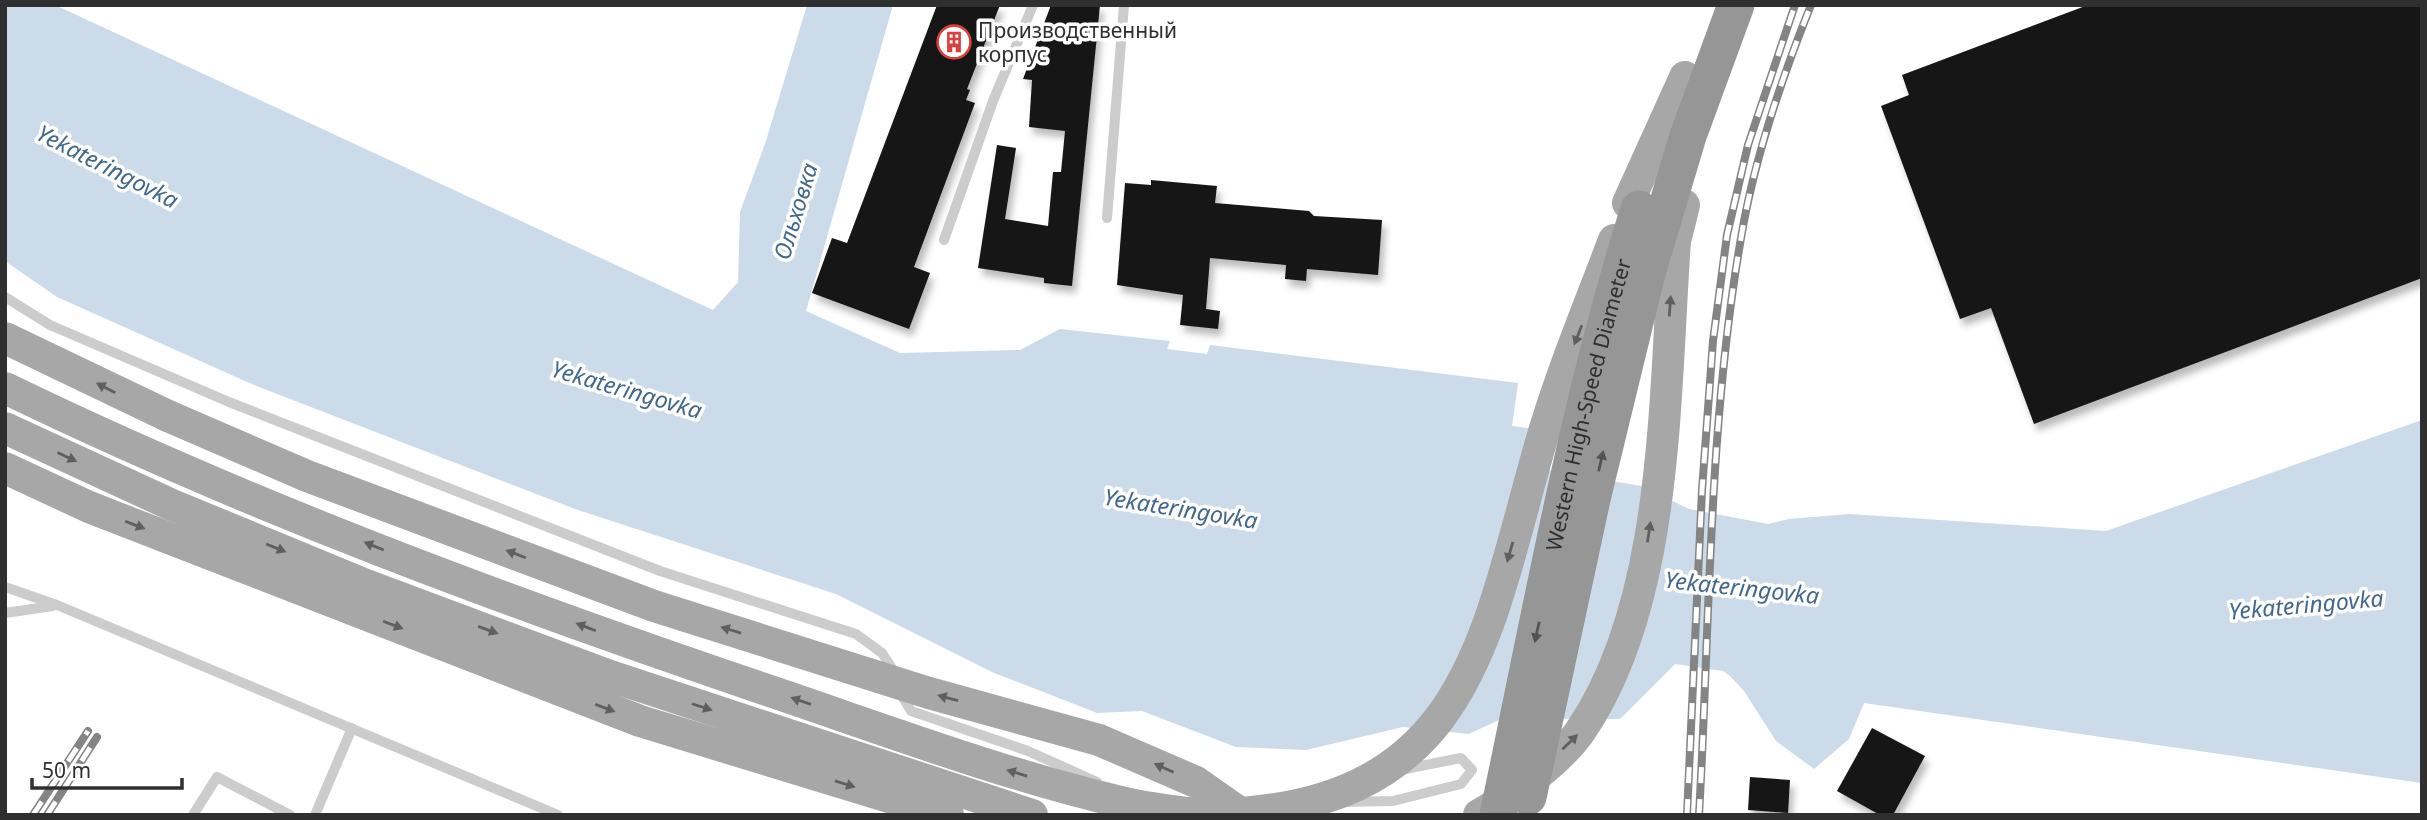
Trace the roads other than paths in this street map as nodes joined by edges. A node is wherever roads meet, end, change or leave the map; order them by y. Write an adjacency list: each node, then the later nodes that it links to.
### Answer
1 (1033, 5): 7 (lane)
2 (1124, 5): 6 (lane)
3 (1716, 5): 5 (highway, Western High-Speed Diameter)
4 (1736, 5): 26 (main road, one-way to 4, bridge); 28 (highway, Western High-Speed Diameter, one-way to 4, bridge)
5 (1685, 77): 18 (main road, one-way to 18, bridge); 27 (highway, Western High-Speed Diameter, one-way to 27, bridge)
6 (1107, 218)
7 (944, 240)
8 (5, 297): 18 (lane)
9 (5, 338): 25 (main road, one-way to 9, bridge)
10 (5, 388): 18 (main road, one-way to 10)
11 (5, 428): 24 (main road, one-way to 24)
12 (5, 468): 23 (main road, one-way to 23)
13 (5, 587): 14 (lane)
14 (57, 606): 15 (lane); 16 (lane)
15 (5, 613)
16 (352, 728): 21 (lane); 22 (lane)
17 (1281, 802): 17 (lane); 18 (lane)
18 (1198, 808)
19 (193, 815): 20 (lane)
20 (290, 815)
21 (315, 815)
22 (558, 815)
23 (948, 815)
24 (1032, 815)
25 (1243, 815)
26 (1479, 815)
27 (1498, 815)
28 (1524, 815)

